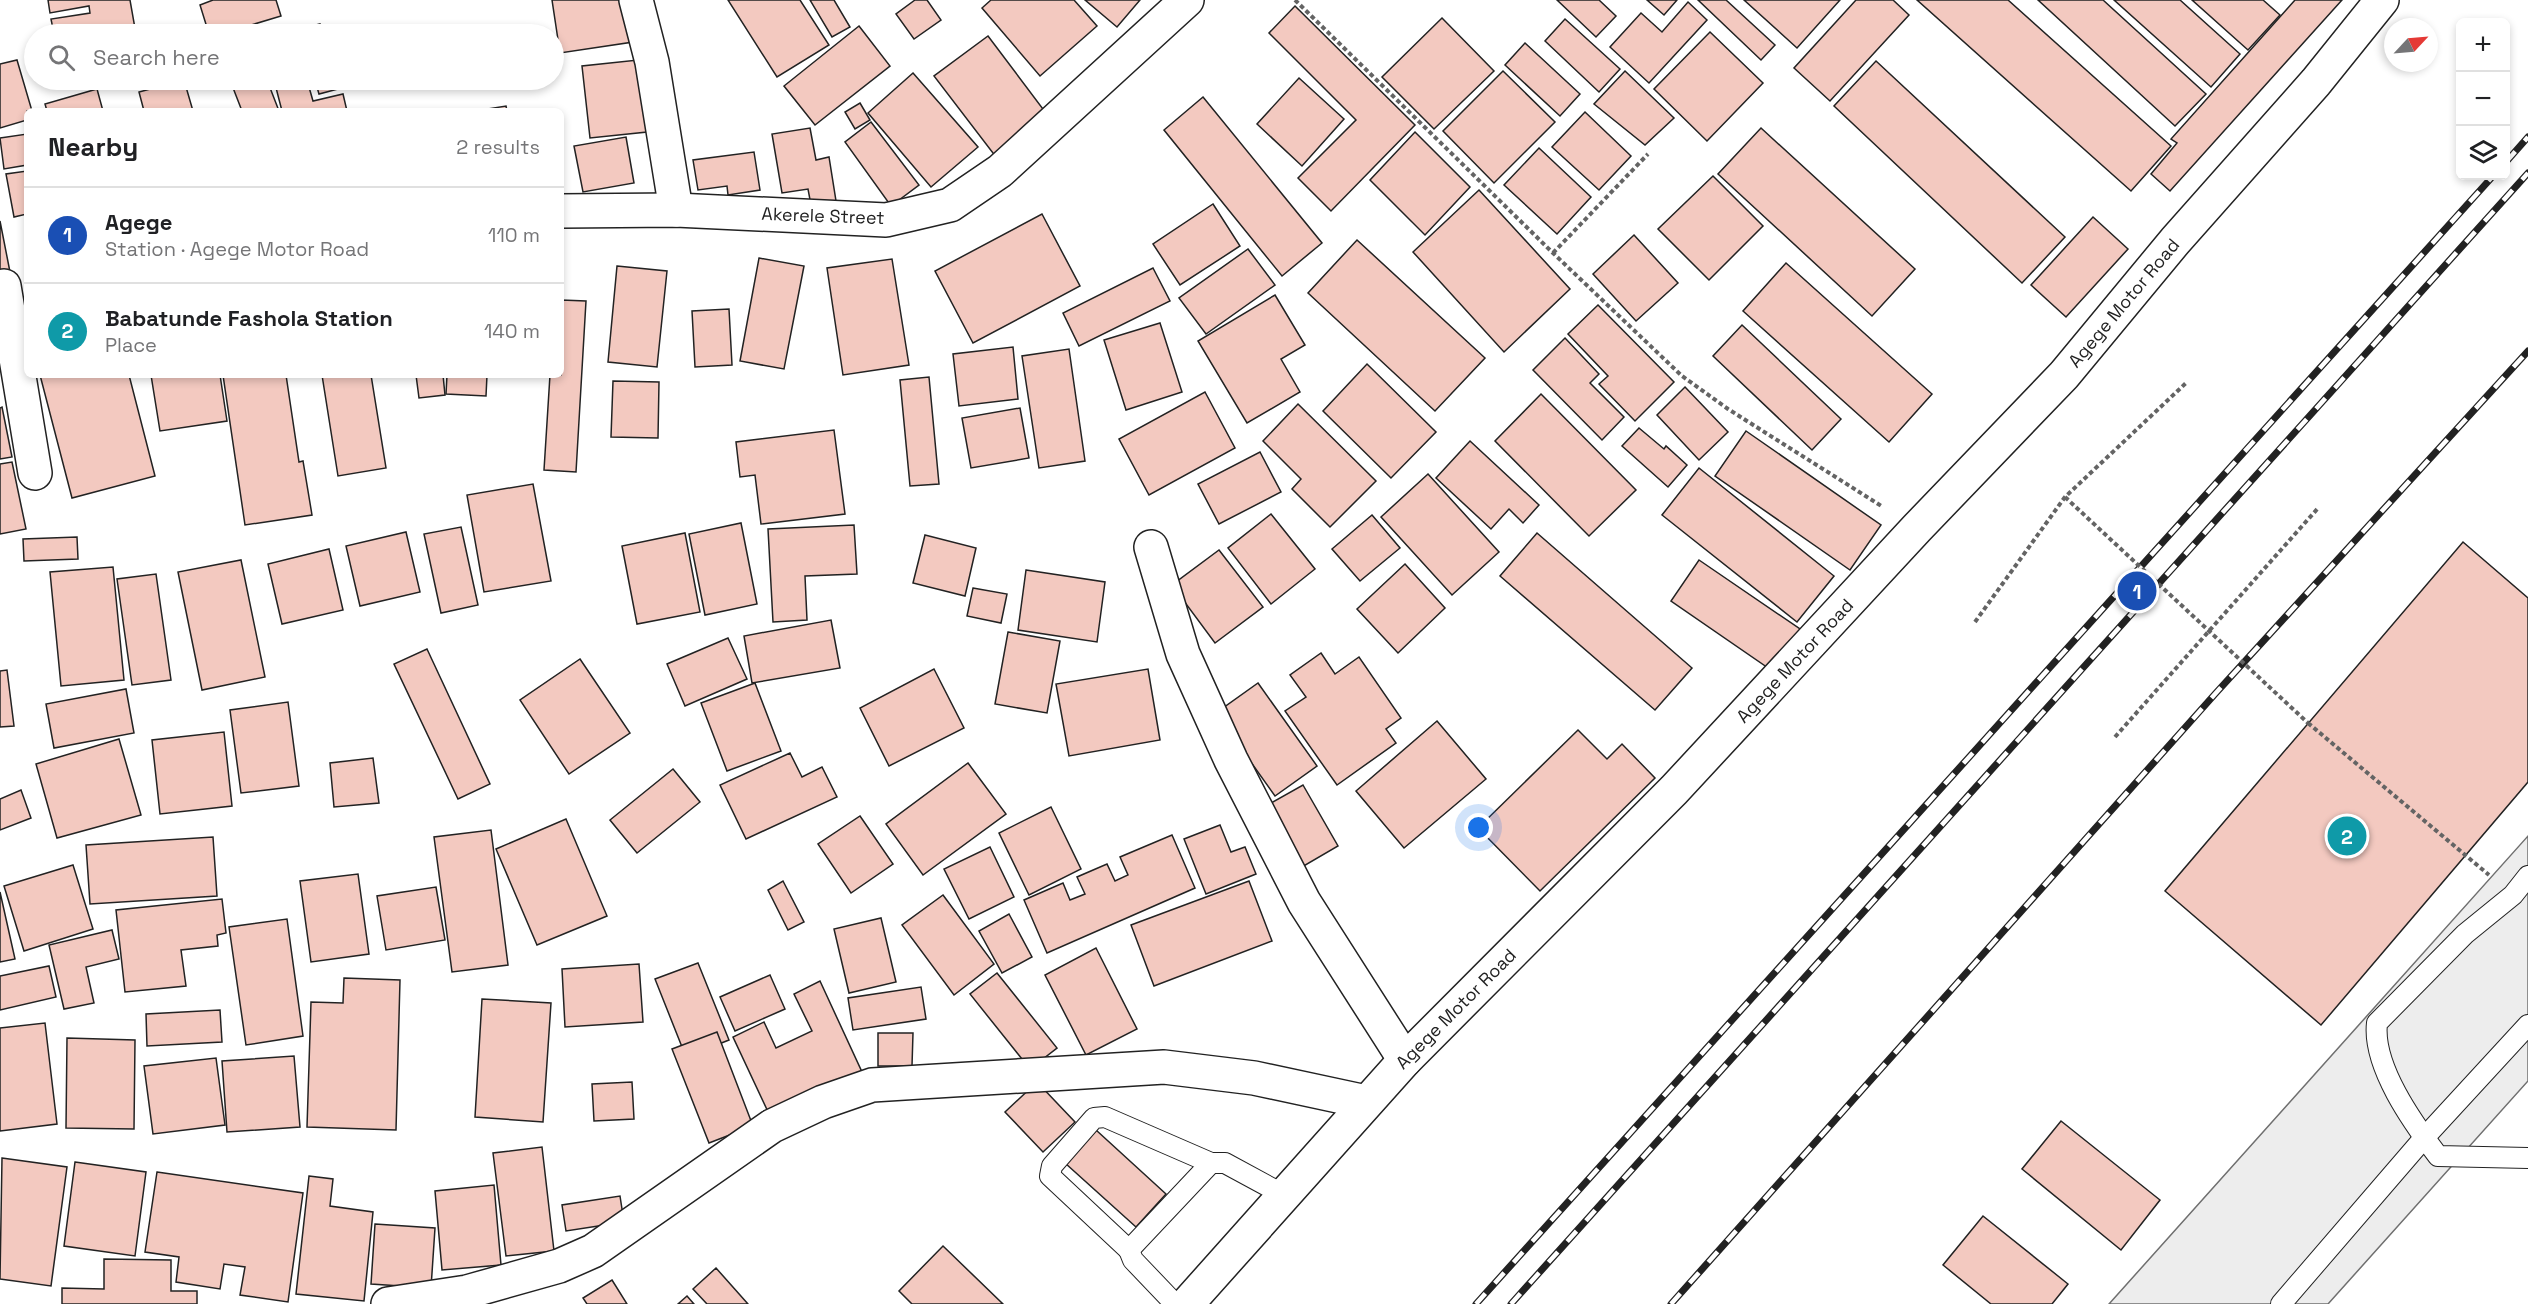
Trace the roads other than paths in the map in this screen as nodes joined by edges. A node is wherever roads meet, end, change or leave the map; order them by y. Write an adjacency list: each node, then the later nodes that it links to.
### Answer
1 (636, 0): 4 (street)
2 (1186, 0): 4 (street, Akerele Street)
3 (2382, 0): 11 (street, Agege Motor Road)
4 (676, 210): 5 (street, Akerele Street)
5 (564, 211)
6 (10, 285): 7 (street)
7 (35, 473)
8 (1150, 547): 11 (street)
9 (2528, 876): 13 (lane)
10 (2528, 1025): 13 (lane)
11 (1406, 1060): 12 (street, Agege Motor Road)
12 (1366, 1102): 16 (street, Agege Motor Road); 18 (street)
13 (2424, 1138): 14 (lane); 21 (lane)
14 (2528, 1158)
15 (1211, 1163): 16 (lane); 17 (lane); 17 (lane)
16 (1284, 1195): 20 (street, Agege Motor Road)
17 (1129, 1250): 19 (lane)
18 (388, 1304)
19 (1175, 1304)
20 (1187, 1304)
21 (2281, 1304)

